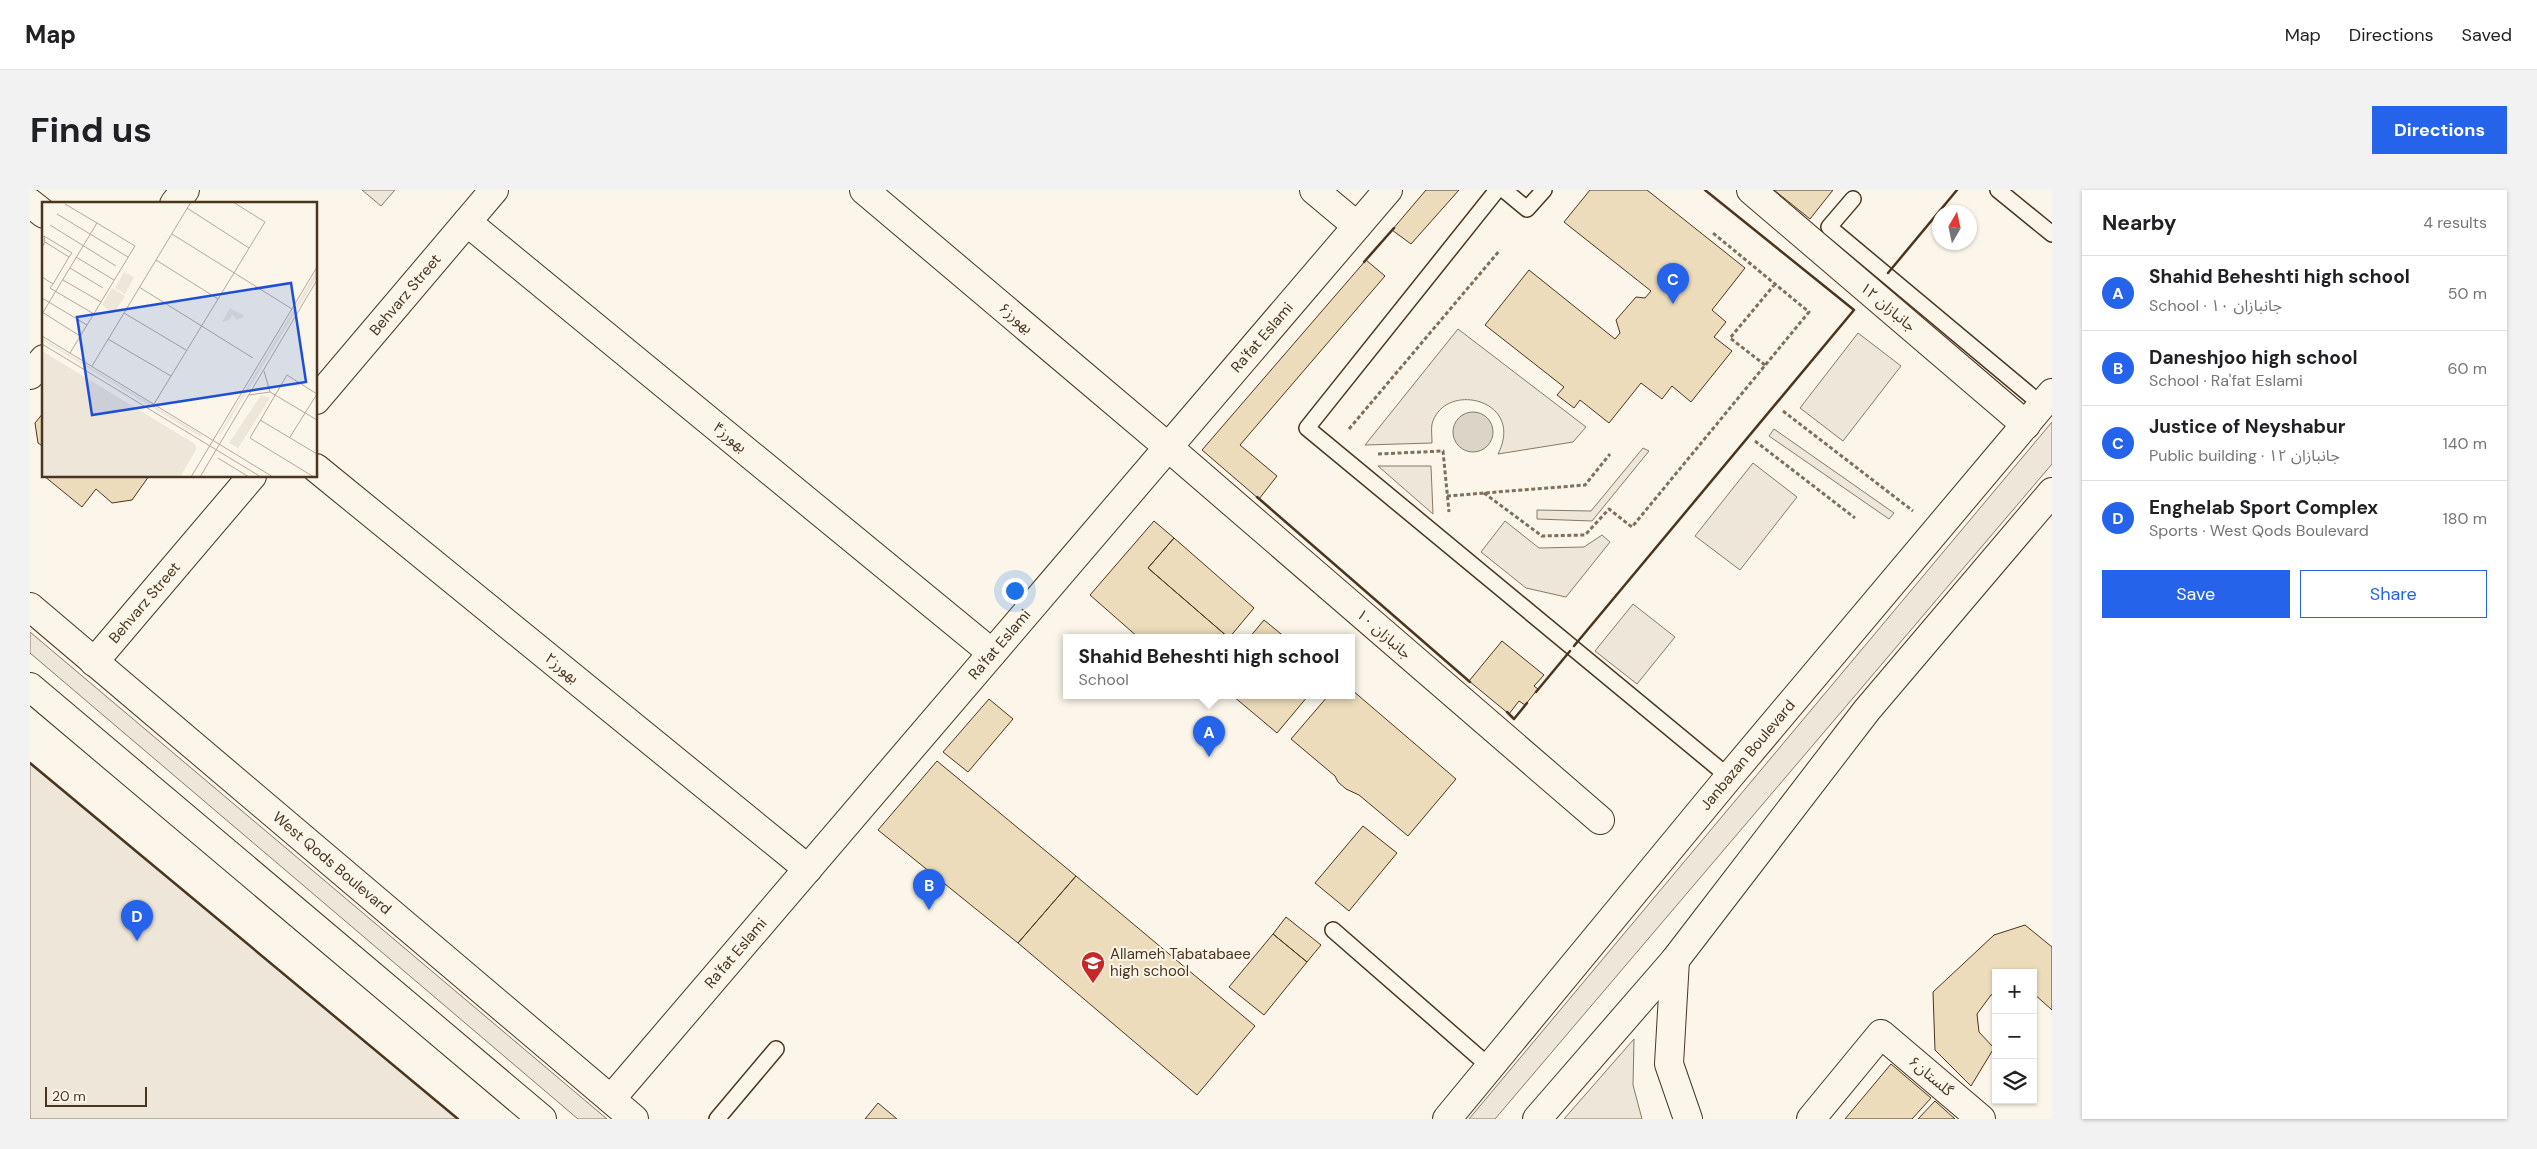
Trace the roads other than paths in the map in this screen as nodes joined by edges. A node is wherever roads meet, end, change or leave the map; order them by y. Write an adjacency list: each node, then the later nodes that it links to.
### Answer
1 (185, 190): 12 (street)
2 (494, 190): 15 (street, Behvarz Street)
3 (864, 190): 20 (street, بهورز۶)
4 (1314, 190): 16 (street)
5 (1388, 190): 16 (street, Ra'fat Eslami)
6 (1497, 190): 28 (lane)
7 (1504, 190): 8 (lane)
8 (1544, 190)
9 (1751, 190): 19 (street, جانبازان ۱۲)
10 (1998, 190): 17 (lane)
11 (1853, 199): 19 (lane)
12 (176, 202)
13 (30, 203): 14 (street)
14 (42, 212)
15 (467, 222): 18 (street, Behvarz Street); 25 (street, بهورز۴)
16 (1356, 226): 20 (street, Ra'fat Eslami)
17 (2052, 234)
18 (318, 398)
19 (2040, 408): 28 (street, Janbazan Boulevard)
20 (1168, 447): 25 (street, Ra'fat Eslami); 29 (street, جانبازان ۱۰)
21 (318, 470): 30 (street, بهورز۲)
22 (250, 478): 26 (street, Behvarz Street)
23 (2052, 492): 32 (street)
24 (30, 607): 26 (street, West Qods Boulevard)
25 (992, 653): 30 (street, Ra'fat Eslami)
26 (94, 662): 35 (street, West Qods Boulevard)
27 (30, 687): 36 (street)
28 (1729, 777): 34 (street, Janbazan Boulevard)
29 (1600, 820)
30 (808, 869): 35 (street, Ra'fat Eslami)
31 (1334, 930): 34 (lane)
32 (1674, 960): 40 (street); 41 (street)
33 (776, 1049): 38 (lane)
34 (1490, 1067): 39 (street, Janbazan Boulevard)
35 (611, 1099): 37 (street, West Qods Boulevard)
36 (542, 1119)
37 (634, 1119)
38 (717, 1119)
39 (1447, 1119)
40 (1537, 1119)
41 (1688, 1119)
42 (1811, 1119): 43 (street, گلستان۶)
43 (1981, 1119)

